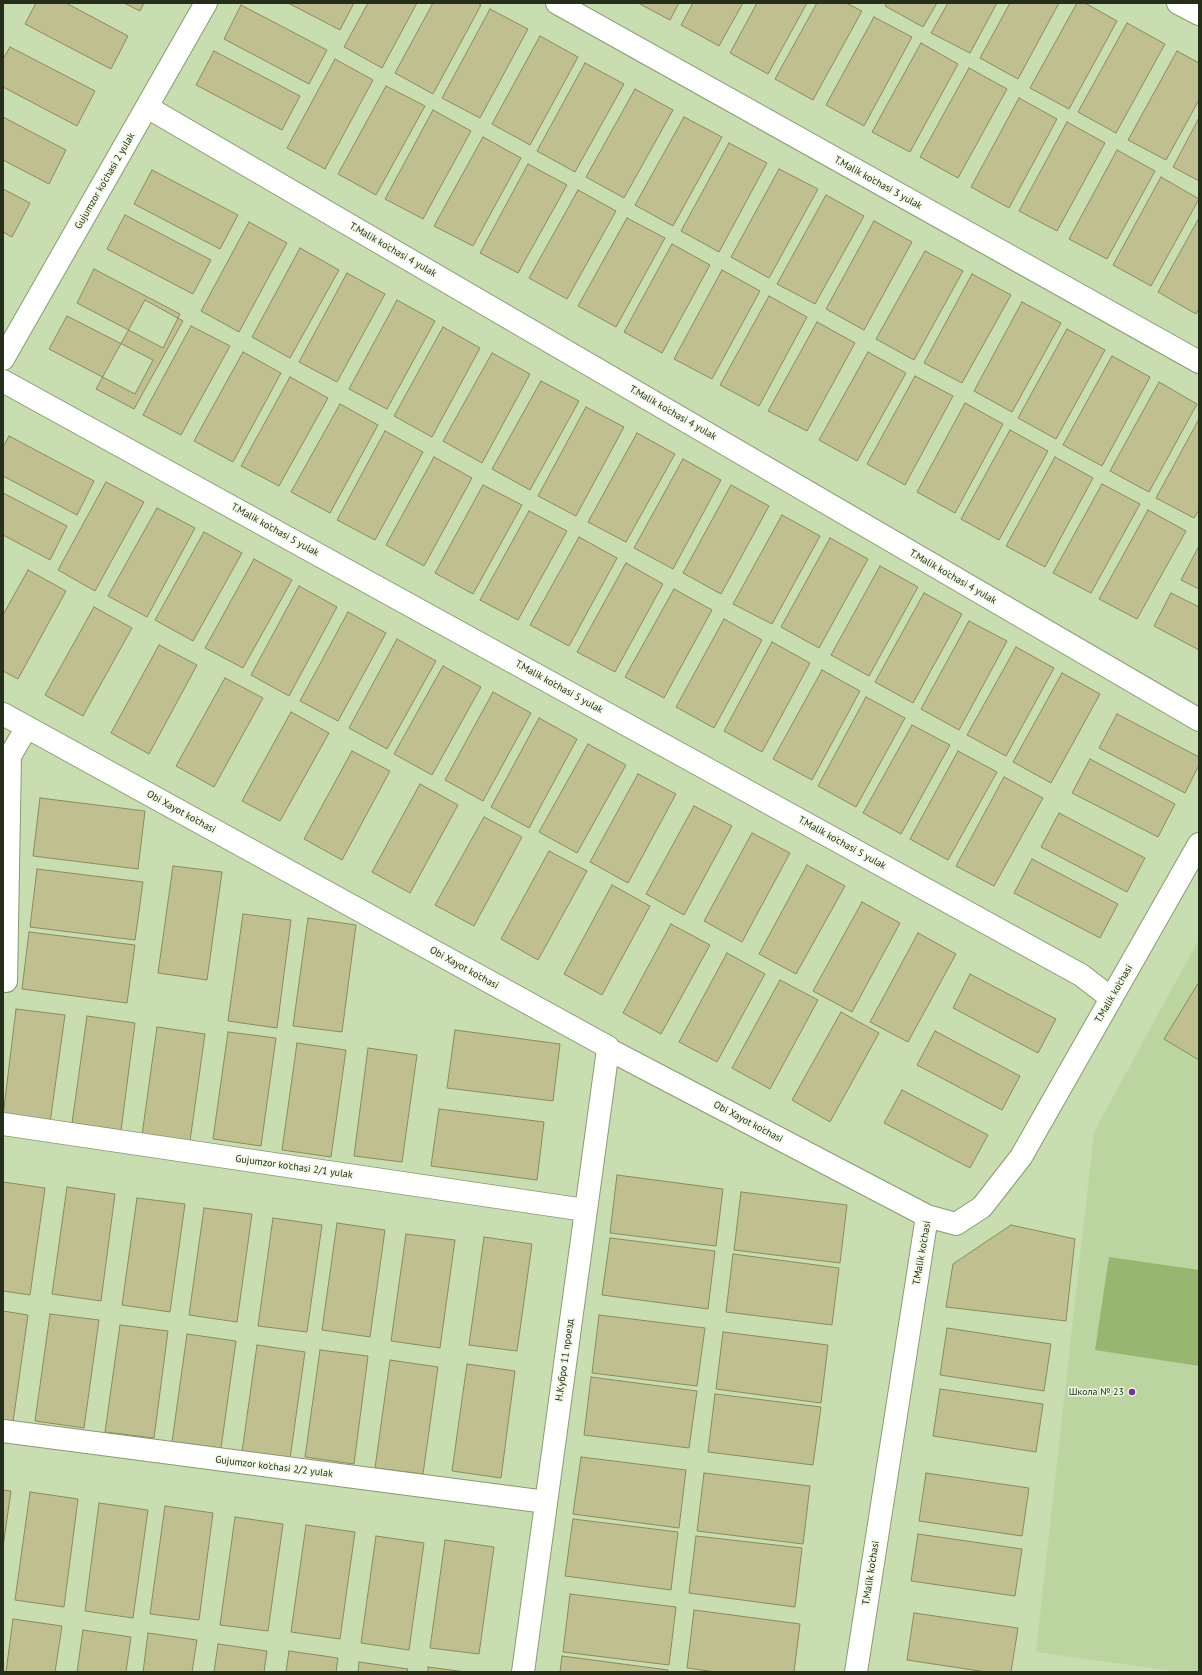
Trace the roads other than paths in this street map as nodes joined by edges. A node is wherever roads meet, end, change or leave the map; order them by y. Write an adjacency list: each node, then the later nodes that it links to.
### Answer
1 (206, 3): 5 (street, Gujumzor ko'chasi 2 yulak)
2 (557, 3): 7 (street, T.Malik ko'chasi 3 yulak)
3 (1178, 3): 4 (street)
4 (1199, 14)
5 (147, 107): 6 (street, Gujumzor ko'chasi 2 yulak); 10 (street, T.Malik ko'chasi 4 yulak)
6 (3, 358)
7 (1199, 362)
8 (3, 381): 14 (street, T.Malik ko'chasi 5 yulak)
9 (3, 714): 11 (street, Obi Xayot ko'chasi)
10 (1199, 720)
11 (27, 727): 13 (street); 15 (street, Obi Xayot ko'chasi)
12 (1199, 844): 14 (street, T.Malik ko'chasi)
13 (6, 981)
14 (1111, 998): 18 (street, T.Malik ko'chasi)
15 (608, 1049): 17 (street, Н.Кубро 11 проезд); 18 (street, Obi Xayot ko'chasi)
16 (3, 1124): 17 (street, Gujumzor ko'chasi 2/1 yulak)
17 (585, 1210): 20 (street, Н.Кубро 11 проезд)
18 (927, 1216): 22 (street, T.Malik ko'chasi)
19 (3, 1431): 20 (street, Gujumzor ko'chasi 2/2 yulak)
20 (546, 1502): 21 (street, Н.Кубро 11 проезд)
21 (523, 1672)
22 (856, 1672)

